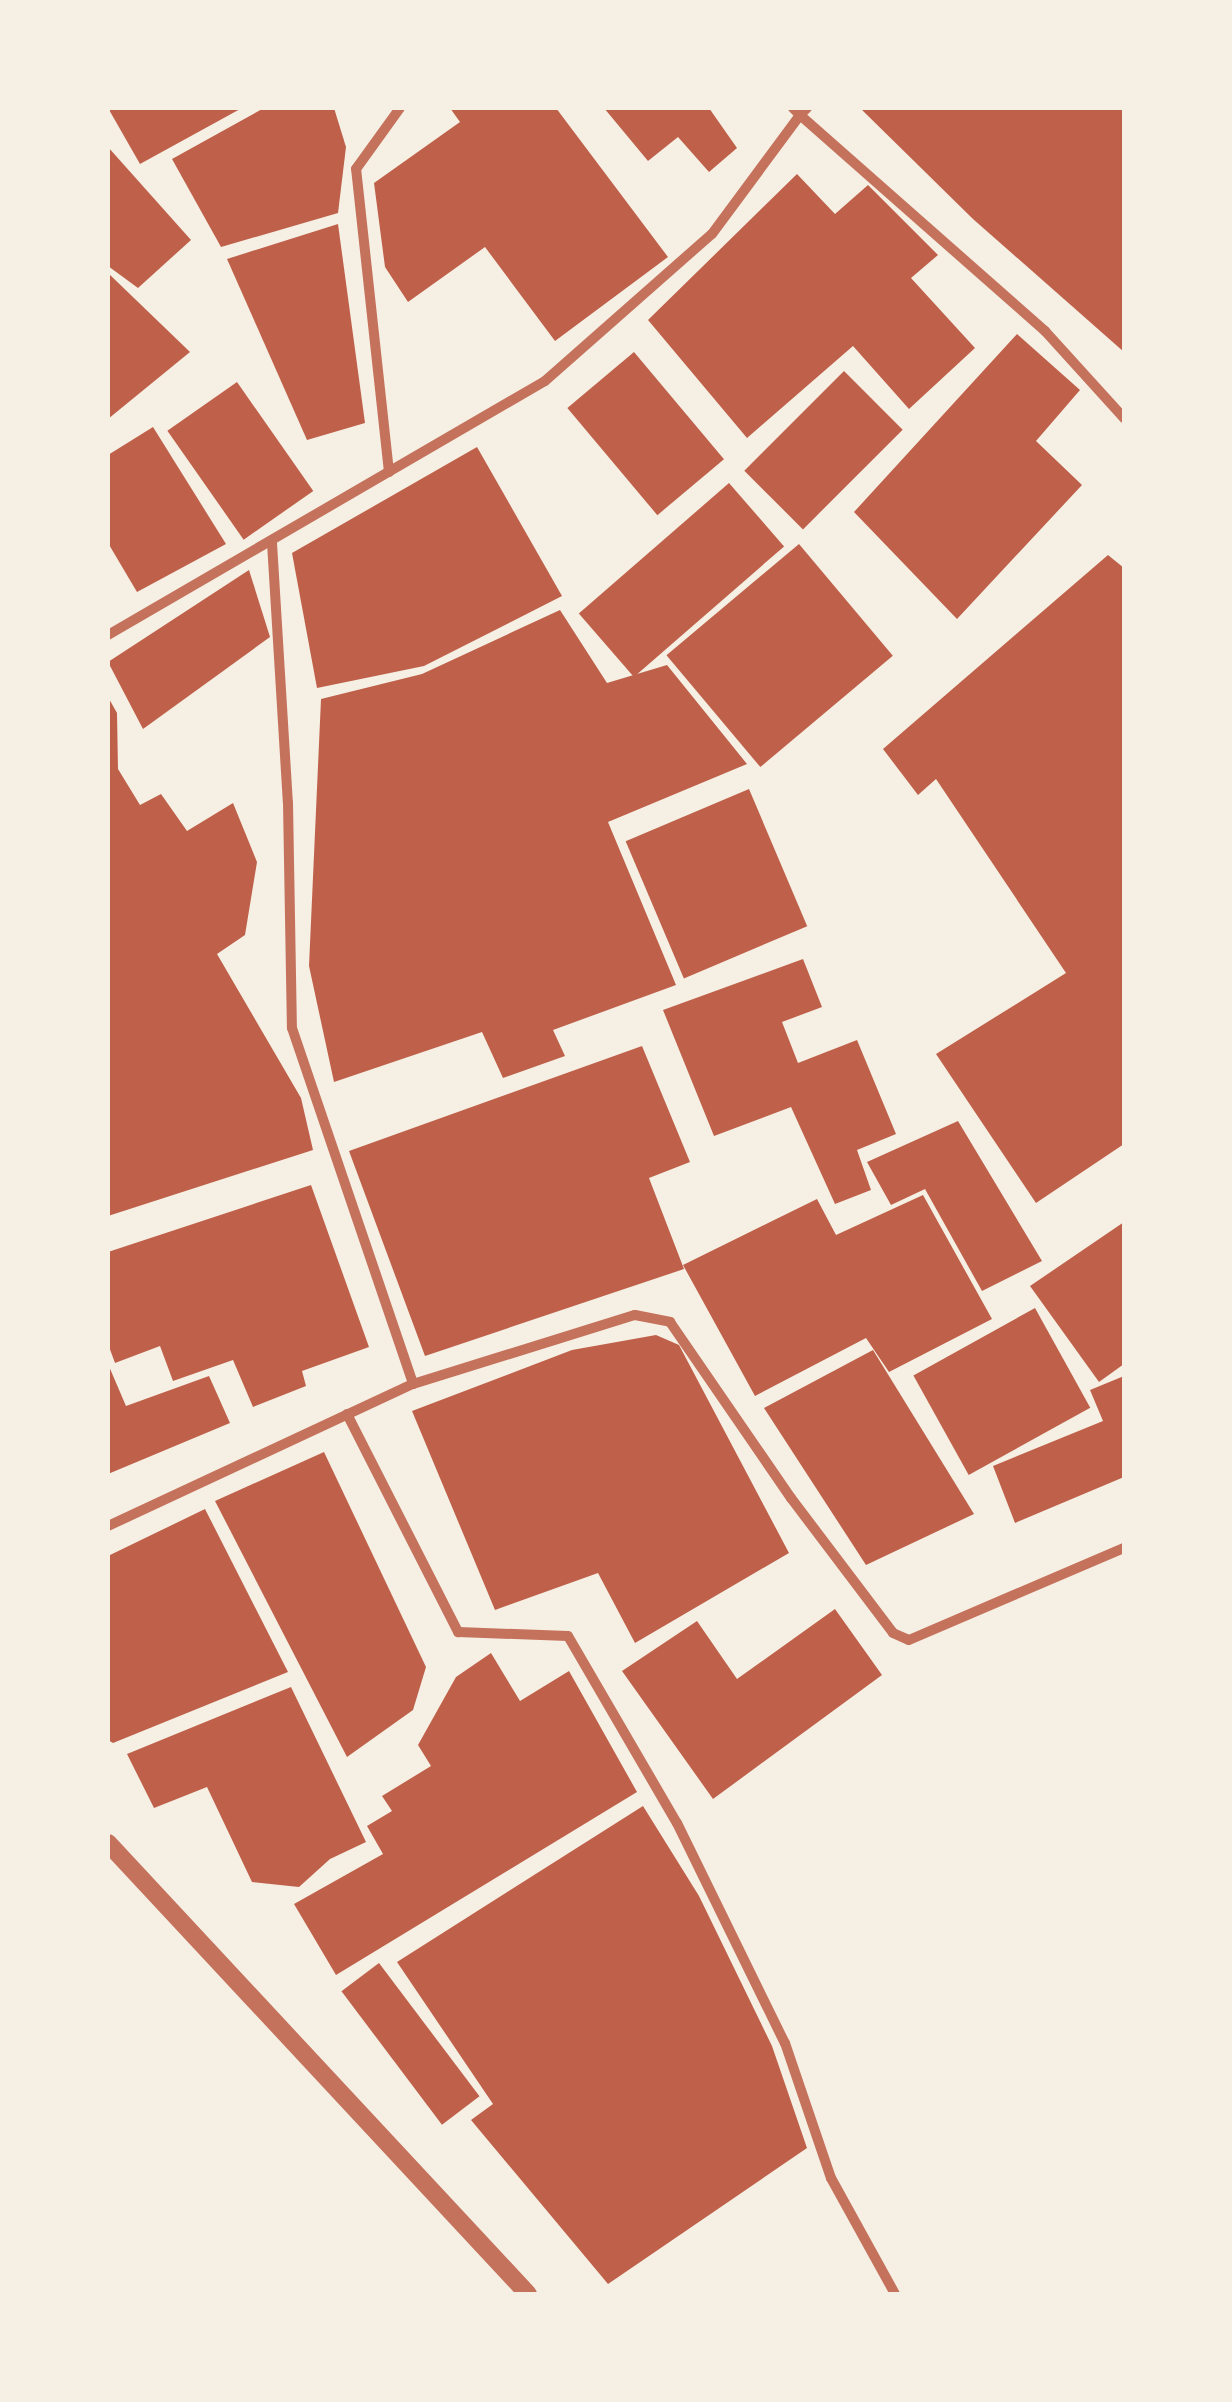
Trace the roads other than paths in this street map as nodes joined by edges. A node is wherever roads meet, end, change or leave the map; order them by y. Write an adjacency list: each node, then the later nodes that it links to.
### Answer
1 (400, 108): 4 (street)
2 (800, 110): 3 (street); 4 (street)
3 (1124, 418)
4 (388, 472): 5 (street)
5 (272, 543): 6 (street); 7 (street)
6 (108, 634)
7 (413, 1384): 8 (street); 10 (street)
8 (348, 1414): 9 (street); 13 (street)
9 (108, 1526)
10 (1124, 1548)
11 (108, 1843): 12 (street)
12 (528, 2294)
13 (895, 2294)

